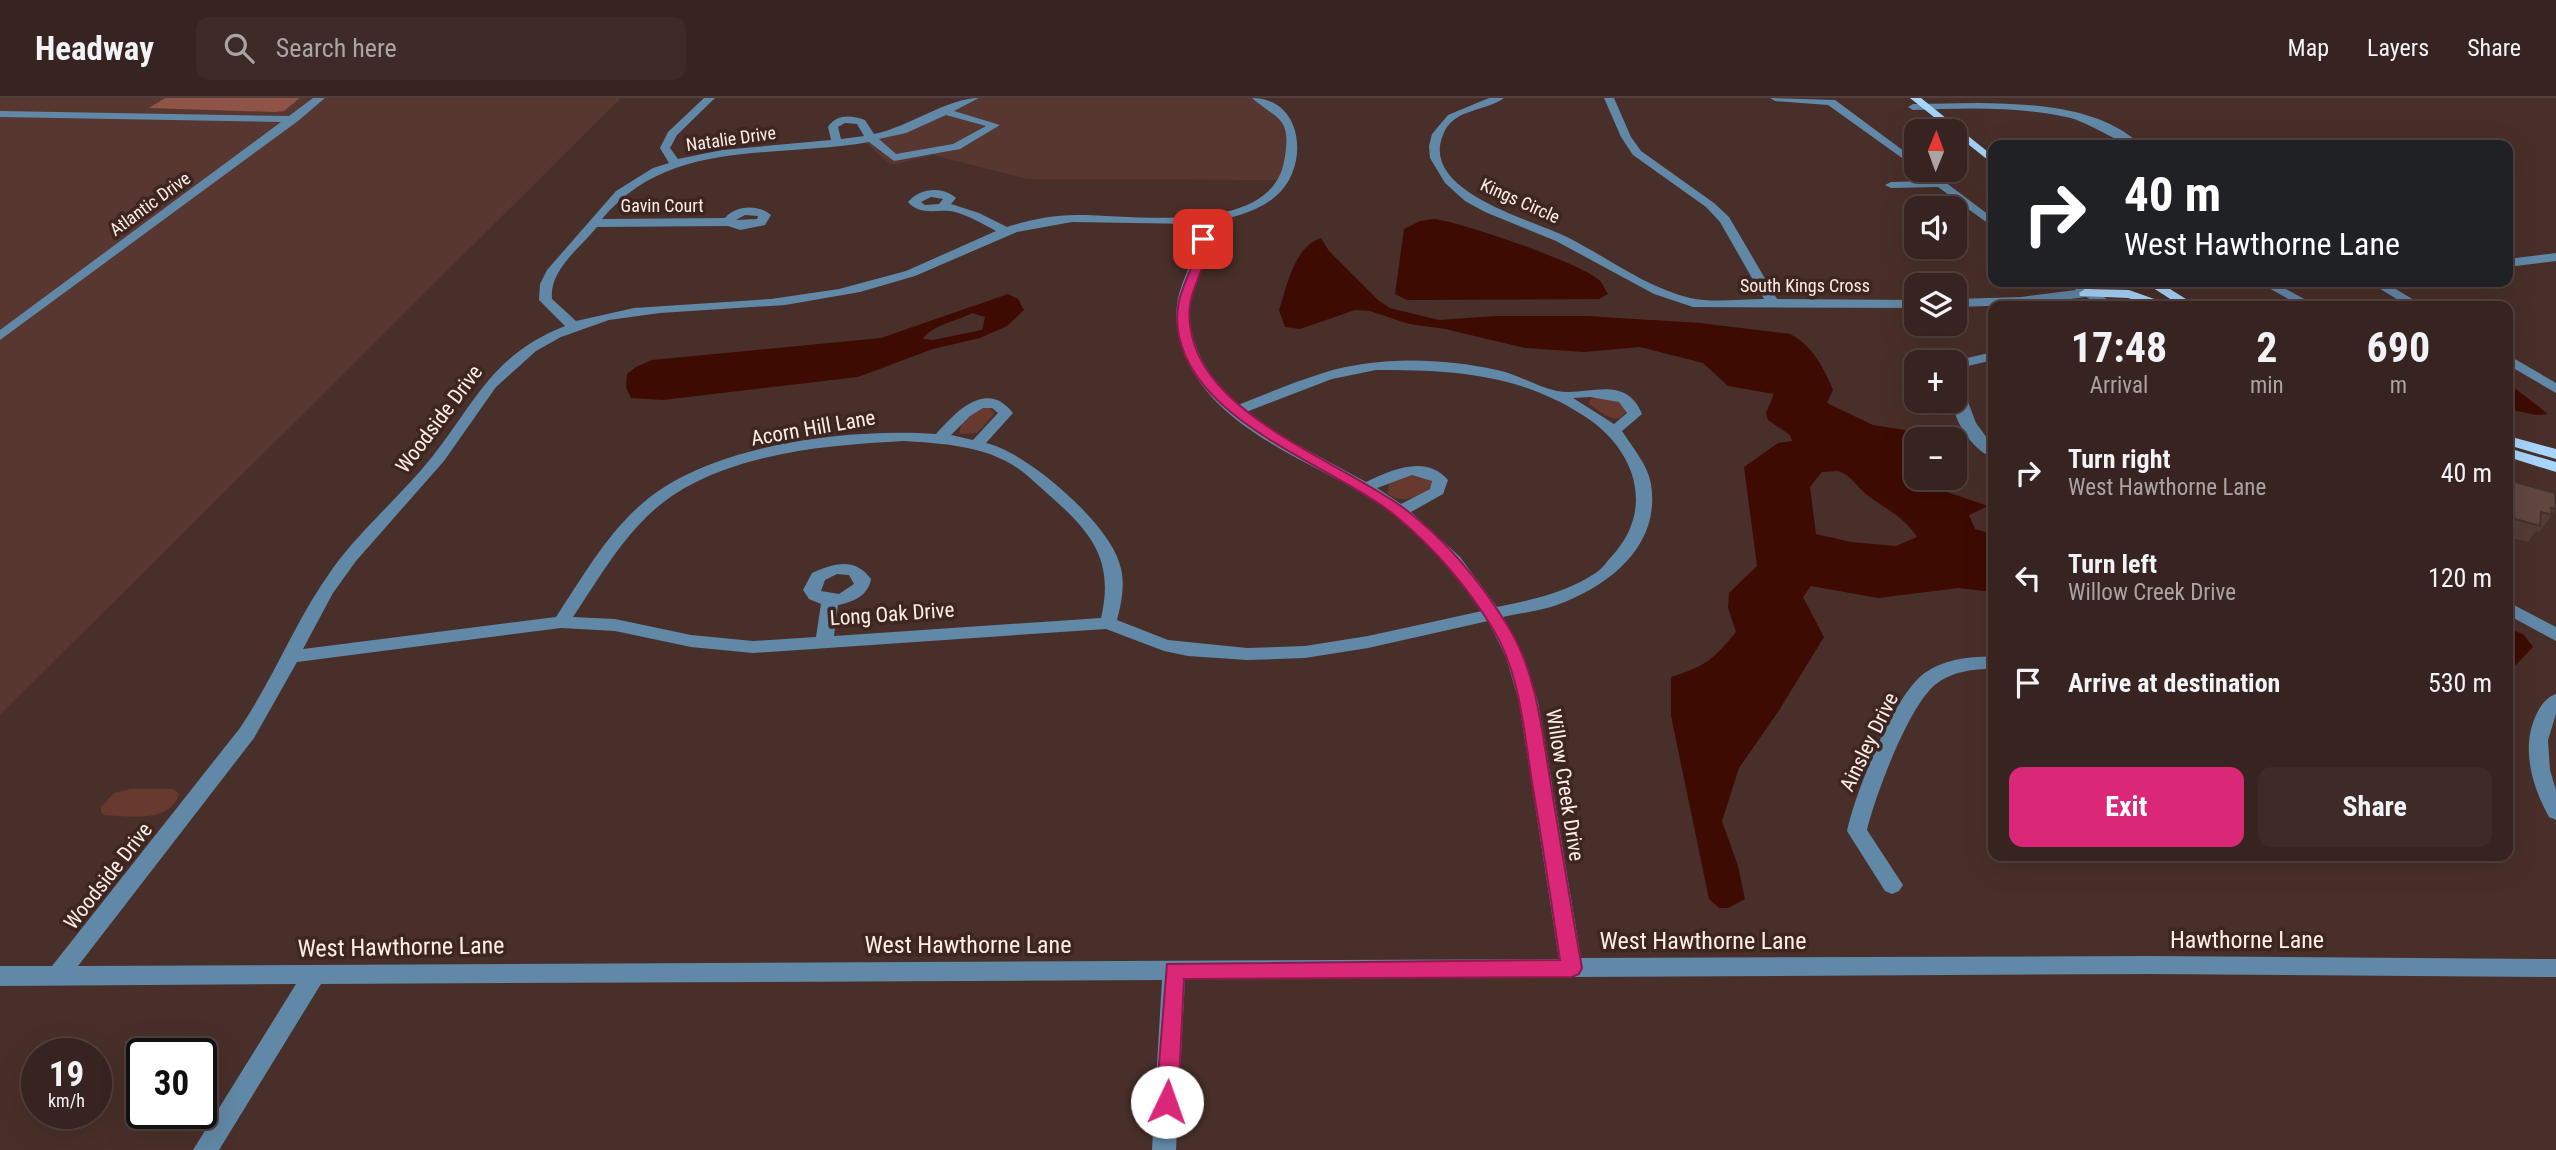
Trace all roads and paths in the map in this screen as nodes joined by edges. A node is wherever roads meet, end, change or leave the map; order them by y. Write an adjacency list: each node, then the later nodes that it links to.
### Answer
1 (320, 98): 14 (street, Atlantic Drive)
2 (710, 98): 22 (street)
3 (974, 98): 12 (street, Natalie Drive)
4 (1281, 98): 9 (street)
5 (1499, 98): 50 (street, Kings Circle)
6 (1609, 98): 51 (street)
7 (1775, 98): 20 (street)
8 (1902, 98): 10 (main road)
9 (1262, 100): 29 (street, Woodside Drive)
10 (1914, 102): 11 (street); 15 (main road)
11 (1926, 106): 17 (street); 21 (main road)
12 (946, 112): 16 (street, Natalie Drive); 16 (street)
13 (0, 114): 14 (street)
14 (294, 119): 55 (street, Atlantic Drive)
15 (1931, 119)
16 (871, 138): 18 (street, Natalie Drive); 18 (street)
17 (2126, 140)
18 (837, 144): 22 (street, Natalie Drive)
19 (1967, 150): 23 (main road)
20 (1904, 156)
21 (1988, 156)
22 (676, 164): 31 (street, Natalie Drive)
23 (1988, 168)
24 (1938, 182): 25 (street)
25 (1941, 184): 26 (street); 28 (street)
26 (1891, 185)
27 (943, 206): 32 (street)
28 (1988, 219)
29 (1199, 220): 32 (street, Woodside Drive); 61 (street, Willow Creek Drive)
30 (730, 222): 31 (street, Gavin Court)
31 (594, 223): 54 (street, Natalie Drive)
32 (1003, 230): 54 (street, Woodside Drive)
33 (2556, 257): 34 (street)
34 (2513, 262)
35 (2077, 287): 41 (street)
36 (2103, 287): 41 (main road)
37 (2140, 287): 45 (main road)
38 (2158, 287): 46 (main road)
39 (2274, 287): 47 (street)
40 (2384, 287): 48 (street)
41 (2085, 293): 42 (street); 43 (street); 44 (main road)
42 (2021, 301)
43 (2101, 301)
44 (2152, 301)
45 (2160, 301)
46 (2182, 301)
47 (2300, 301)
48 (2408, 301)
49 (1988, 302): 52 (street)
50 (1693, 303): 51 (street, South Kings Cross)
51 (1773, 303): 53 (street, South Kings Cross)
52 (1967, 303)
53 (1904, 304)
54 (573, 326): 80 (street, Woodside Drive)
55 (0, 336)
56 (1988, 357): 57 (street)
57 (1967, 362)
58 (2513, 362): 59 (street)
59 (2556, 389)
60 (1558, 397): 61 (street); 63 (street); 63 (street)
61 (1237, 410): 71 (street, Willow Creek Drive)
62 (1964, 413): 67 (street)
63 (1613, 430): 75 (street, Long Oak Drive)
64 (940, 438): 66 (street, Acorn Hill Lane); 66 (street); 76 (street, Acorn Hill Lane)
65 (2513, 441): 69 (main road)
66 (976, 445): 77 (street, Acorn Hill Lane)
67 (1988, 449)
68 (2513, 454): 70 (main road)
69 (2556, 454)
70 (2556, 467)
71 (1365, 488): 72 (street, Willow Creek Drive); 72 (street)
72 (1399, 512): 75 (street, Willow Creek Drive)
73 (830, 601): 79 (street)
74 (2513, 611): 78 (street)
75 (1495, 615): 77 (street, Long Oak Drive); 86 (street, Willow Creek Drive)
76 (561, 622): 79 (street, Long Oak Drive); 80 (street, Long Oak Drive)
77 (1108, 623): 79 (street, Long Oak Drive)
78 (2556, 635)
79 (825, 642)
80 (289, 657): 91 (street, Woodside Drive)
81 (1988, 664): 84 (street, Ainsley Drive)
82 (2556, 701): 83 (street)
83 (2556, 812)
84 (1892, 885)
85 (1937, 967): 86 (street, West Hawthorne Lane); 87 (street, Hawthorne Lane)
86 (1572, 968): 88 (street, West Hawthorne Lane)
87 (2556, 968)
88 (1174, 970): 89 (street, West Hawthorne Lane); 93 (street)
89 (314, 975): 91 (street, West Hawthorne Lane); 92 (street)
90 (0, 976): 91 (street, West Hawthorne Lane)
91 (57, 976)
92 (205, 1150)
93 (1164, 1150)

